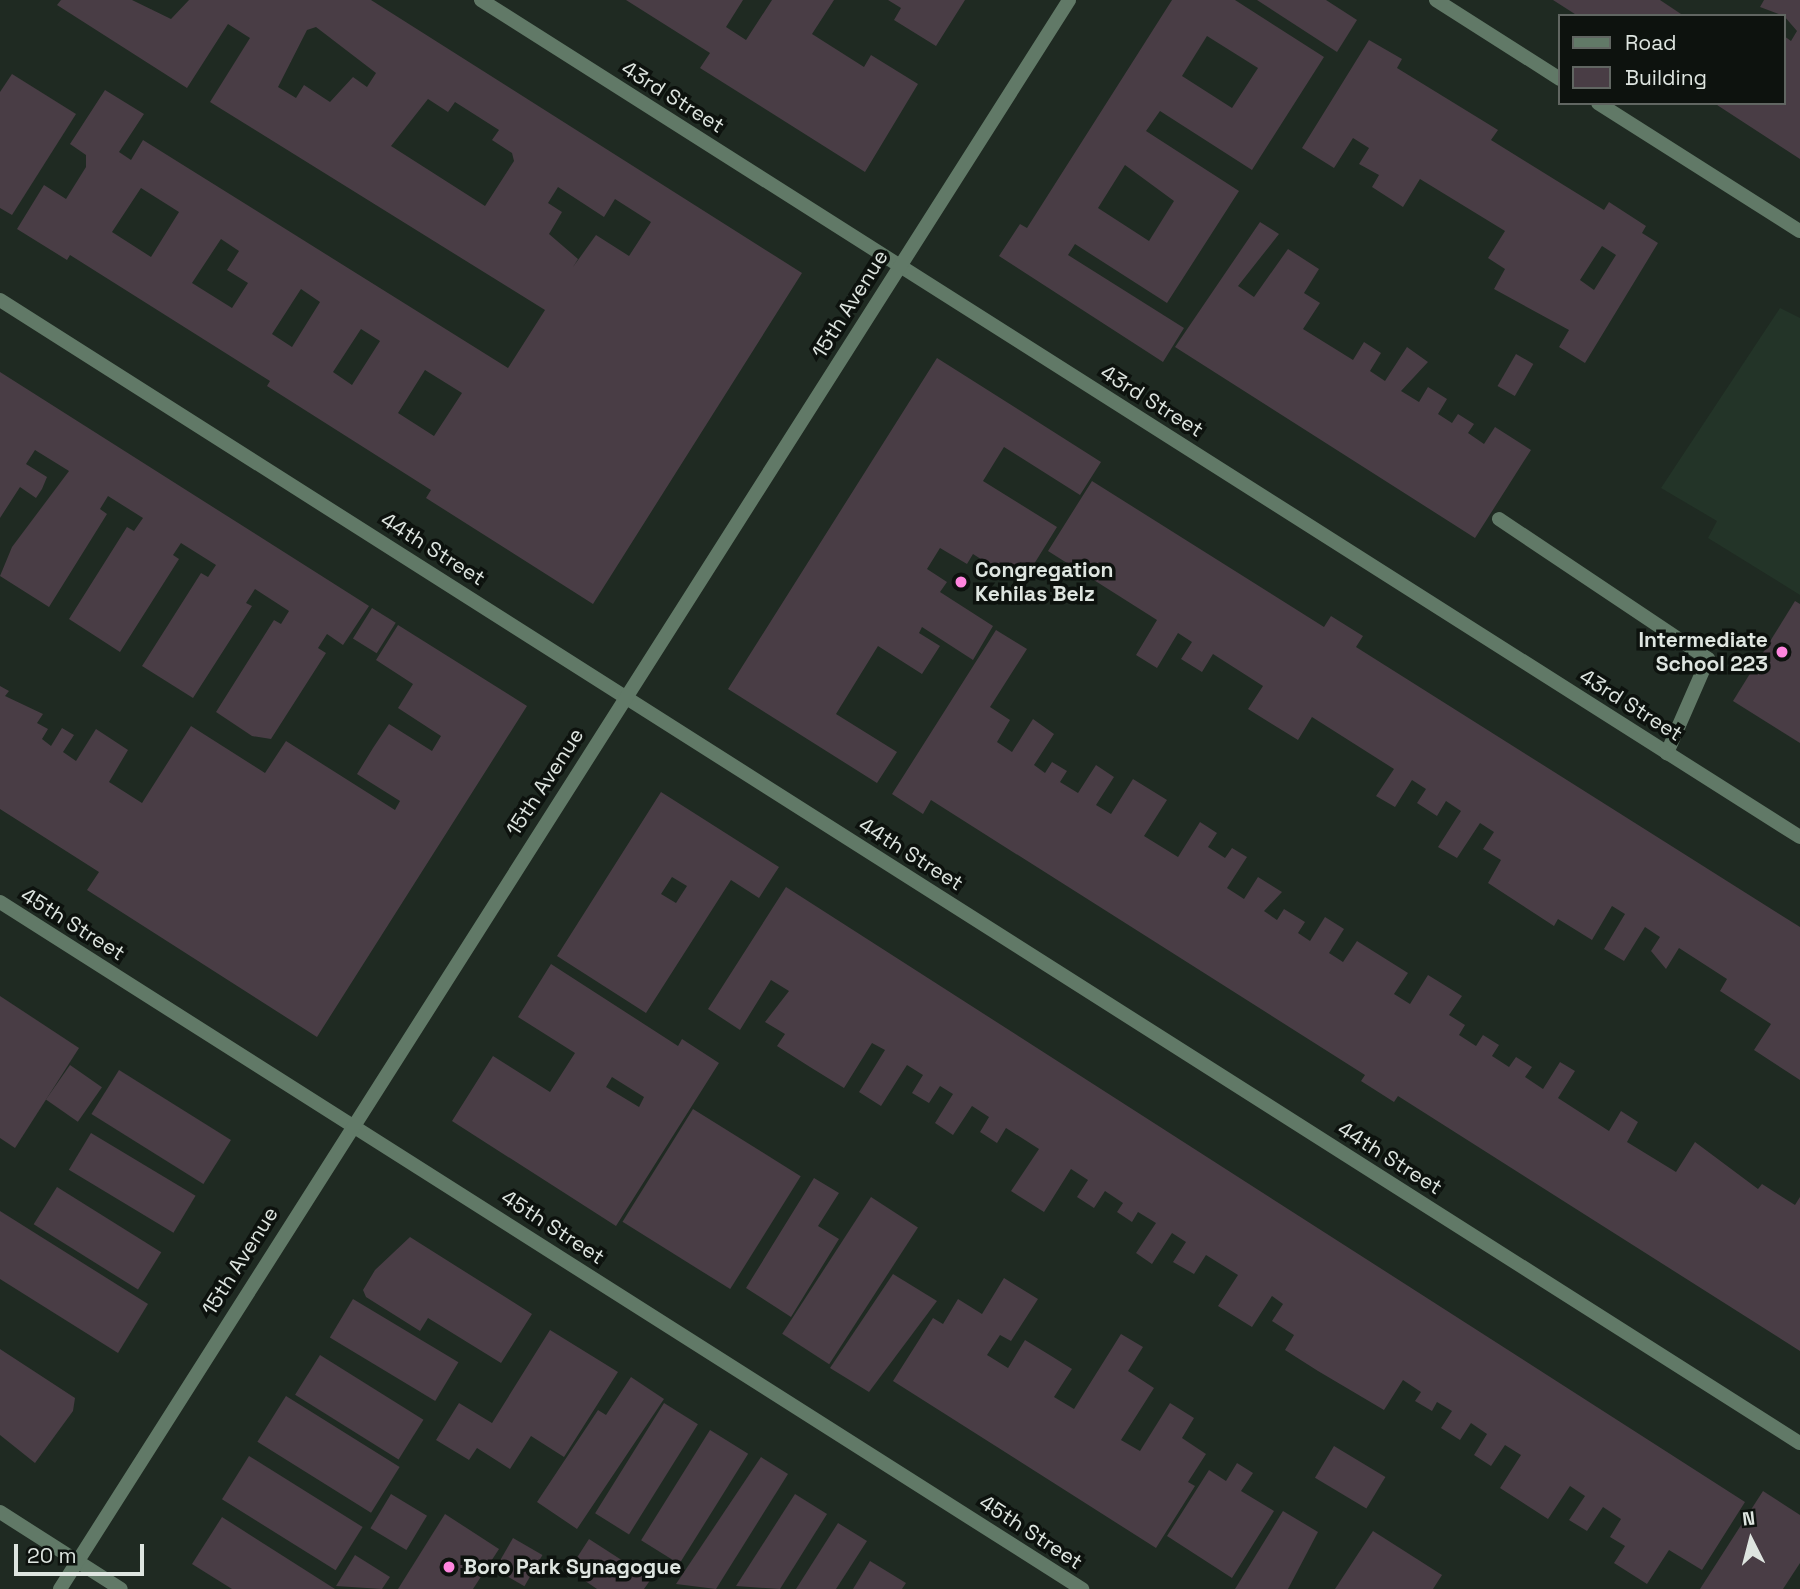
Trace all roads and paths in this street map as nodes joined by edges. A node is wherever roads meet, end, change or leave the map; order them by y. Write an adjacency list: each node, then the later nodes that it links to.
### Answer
1 (481, 0): 7 (street, 43rd Street)
2 (1069, 0): 7 (street, 15th Avenue)
3 (1436, 0): 4 (street)
4 (1559, 78)
5 (1601, 105): 6 (street)
6 (1800, 232)
7 (899, 265): 10 (street, 15th Avenue); 11 (street, 43rd Street)
8 (0, 300): 10 (street, 44th Street)
9 (1499, 519): 11 (street)
10 (625, 696): 14 (street, 15th Avenue); 15 (street, 44th Street)
11 (1667, 753): 12 (street, 43rd Street)
12 (1800, 837)
13 (0, 902): 14 (street, 45th Street)
14 (351, 1124): 17 (street, 15th Avenue); 20 (street, 45th Street)
15 (1800, 1443)
16 (0, 1512): 17 (street)
17 (78, 1561): 18 (street, 15th Avenue); 19 (street)
18 (60, 1589)
19 (121, 1589)
20 (1082, 1589)

